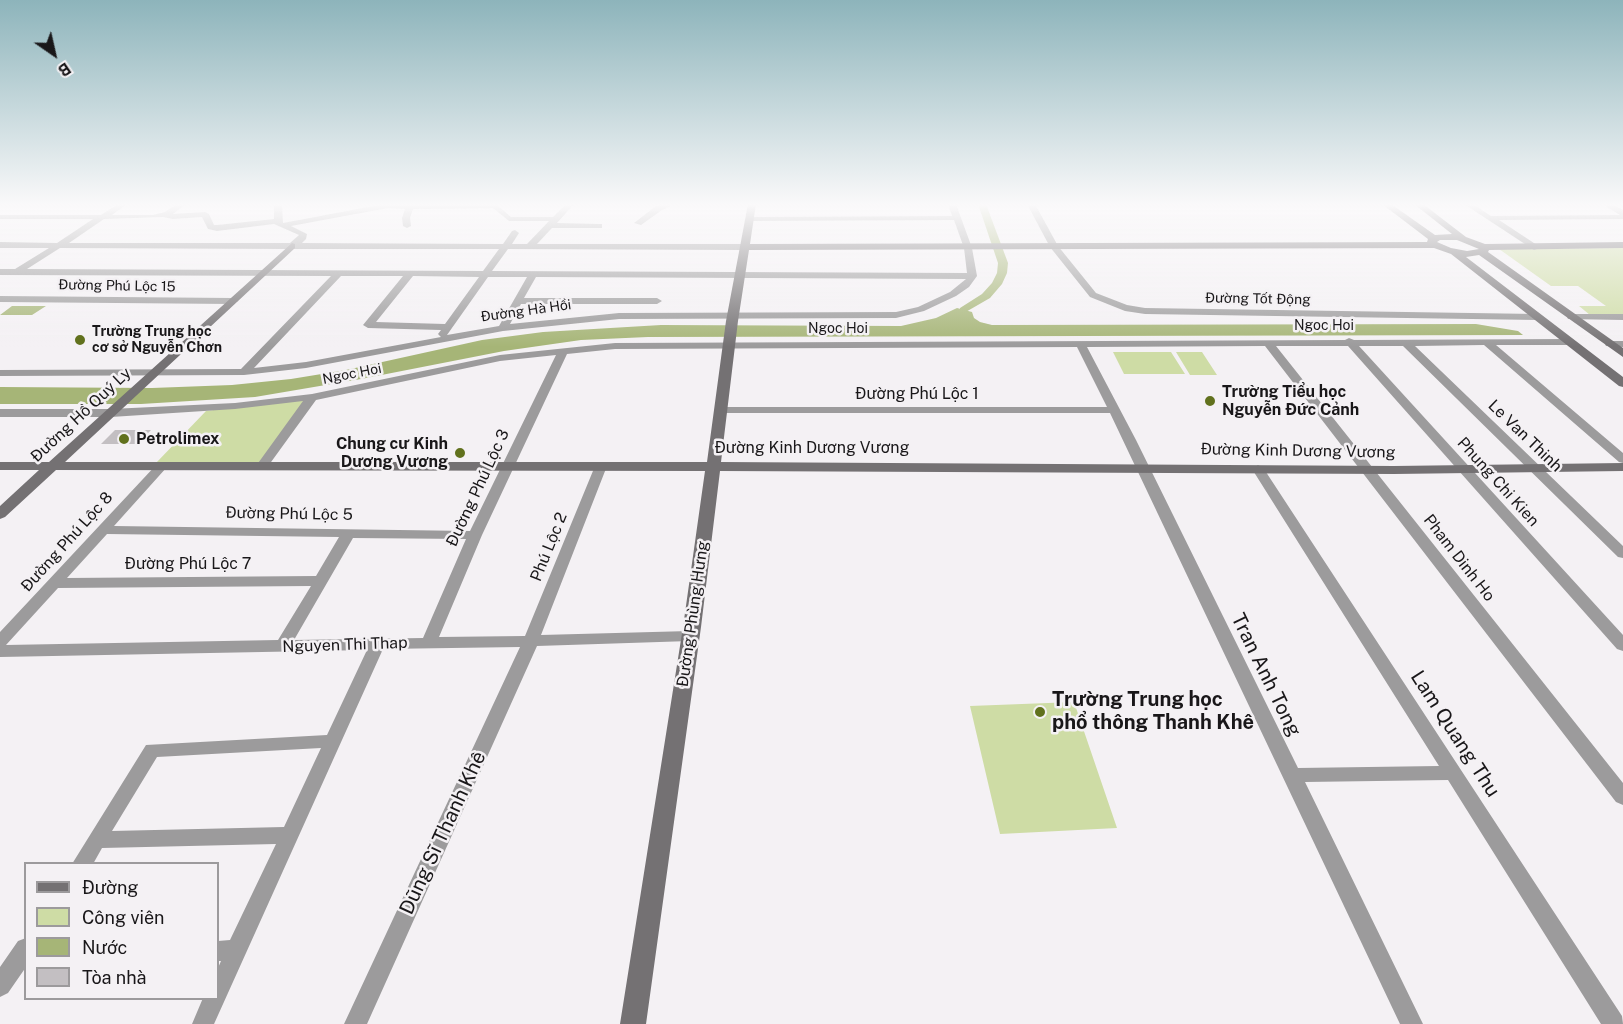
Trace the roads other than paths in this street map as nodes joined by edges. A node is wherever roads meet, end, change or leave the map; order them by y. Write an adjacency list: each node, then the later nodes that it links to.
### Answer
1 (47, 252): 11 (street)
2 (286, 252): 12 (street, Đường Hồ Quý Ly)
3 (500, 252): 15 (street)
4 (744, 252): 17 (street, Đường Phùng Hưng)
5 (969, 252): 18 (street)
6 (1058, 252): 25 (street, Đường Tốt Động)
7 (1454, 252): 8 (street); 25 (street)
8 (1477, 252)
9 (1486, 252): 26 (street)
10 (0, 272): 11 (street)
11 (15, 272): 12 (street); 19 (street)
12 (263, 273): 13 (street); 22 (street, Đường Hồ Quý Ly)
13 (338, 274): 14 (street); 42 (street)
14 (410, 274): 15 (street); 29 (street)
15 (484, 274): 16 (street); 29 (street)
16 (533, 274): 20 (street); 23 (street)
17 (740, 275): 18 (street); 20 (street); 28 (street, Đường Phùng Hưng)
18 (972, 276): 28 (street, Đường Hà Hồi)
19 (0, 282)
20 (661, 288): 23 (street); 24 (street)
21 (0, 299): 22 (street, Đường Phú Lộc 15)
22 (233, 301): 44 (street, Đường Hồ Quý Ly)
23 (518, 301): 30 (street)
24 (653, 314): 28 (street, Đường Hà Hồi); 30 (street, Đường Hà Hồi)
25 (1537, 317): 37 (street)
26 (1572, 317): 27 (street); 38 (street)
27 (1623, 317)
28 (732, 318): 32 (street, Đường Phùng Hưng)
29 (447, 327): 31 (street)
30 (503, 328): 31 (street, Đường Hà Hồi)
31 (439, 340): 42 (street, Đường Hà Hồi)
32 (729, 341): 39 (street, Ngoc Hoi); 40 (street, Ngoc Hoi); 48 (street, Đường Phùng Hưng)
33 (1349, 341): 34 (street, Ngoc Hoi); 35 (street, Ngoc Hoi); 64 (street, Phung Chi Kien)
34 (1267, 342): 39 (street, Ngoc Hoi); 63 (street, Pham Dinh Ho)
35 (1404, 342): 36 (street, Ngoc Hoi); 60 (street, Le Van Thinh)
36 (1486, 342): 37 (street, Ngoc Hoi); 51 (street)
37 (1569, 342): 45 (street)
38 (1617, 344): 41 (street)
39 (1081, 345): 49 (street, Tran Anh Tong)
40 (563, 351): 46 (street, Ngoc Hoi); 52 (street, Đường Phú Lộc 3)
41 (1623, 353)
42 (244, 372): 44 (street, Đường Hà Hồi)
43 (0, 373): 44 (street, Đường Hà Hồi)
44 (153, 373): 47 (street, Đường Hồ Quý Ly)
45 (1623, 383)
46 (312, 397): 47 (street, Ngoc Hoi); 55 (street)
47 (114, 410): 50 (street, Ngoc Hoi); 54 (street, Đường Hồ Quý Ly)
48 (720, 410): 49 (street, Đường Phú Lộc 1); 57 (street, Đường Phùng Hưng)
49 (1114, 410): 59 (street, Tran Anh Tong)
50 (0, 412)
51 (1623, 459)
52 (508, 465): 55 (street, Đường Kinh Dương Vương); 56 (street, Đường Kinh Dương Vương); 68 (street, Đường Phú Lộc 3)
53 (0, 466): 54 (street, Đường Kinh Dương Vương)
54 (53, 466): 58 (street, Đường Kinh Dương Vương); 65 (street, Đường Hồ Quý Ly)
55 (262, 466): 58 (street, Đường Kinh Dương Vương)
56 (601, 466): 57 (street, Đường Kinh Dương Vương); 73 (street, Phú Lộc 2)
57 (713, 466): 59 (street, Đường Kinh Dương Vương); 72 (street, Đường Phùng Hưng)
58 (161, 467): 66 (street, Đường Phú Lộc 8)
59 (1143, 468): 62 (street, Đường Kinh Dương Vương); 82 (street, Tran Anh Tong)
60 (1535, 468): 61 (street, Đường Kinh Dương Vương); 64 (street, Đường Kinh Dương Vương); 69 (street, Le Van Thinh)
61 (1623, 468)
62 (1257, 469): 63 (street, Đường Kinh Dương Vương); 81 (street, Lam Quang Thu)
63 (1367, 470): 64 (street, Đường Kinh Dương Vương); 83 (street, Pham Dinh Ho)
64 (1465, 470): 77 (street, Phung Chi Kien)
65 (0, 514)
66 (102, 530): 67 (street, Đường Phú Lộc 5); 71 (street, Đường Phú Lộc 8)
67 (349, 533): 68 (street, Đường Phú Lộc 5); 70 (street)
68 (475, 535): 75 (street, Đường Phú Lộc 3)
69 (1623, 554)
70 (321, 581): 71 (street, Đường Phú Lộc 7); 78 (street)
71 (54, 583): 74 (street, Đường Phú Lộc 8)
72 (690, 636): 73 (street, Nguyen Thi Thap); 94 (street, Đường Phùng Hưng)
73 (531, 641): 75 (street, Nguyen Thi Thap); 93 (street, Dũng Sĩ Thanh Khê)
74 (0, 642)
75 (429, 642): 76 (street, Nguyen Thi Thap)
76 (377, 645): 78 (street, Nguyen Thi Thap); 80 (street)
77 (1623, 645)
78 (283, 646): 79 (street, Nguyen Thi Thap)
79 (0, 651)
80 (333, 741): 84 (street); 85 (street)
81 (1453, 772): 82 (street); 96 (street, Lam Quang Thu)
82 (1292, 775): 95 (street, Tran Anh Tong)
83 (1623, 797)
84 (290, 835): 85 (street); 87 (street)
85 (97, 840): 86 (street)
86 (83, 862)
87 (227, 950): 90 (street)
88 (22, 959): 89 (street)
89 (0, 986)
90 (219, 987)
91 (214, 1000): 92 (street)
92 (203, 1024)
93 (355, 1024)
94 (633, 1024)
95 (1412, 1024)
96 (1614, 1024)

